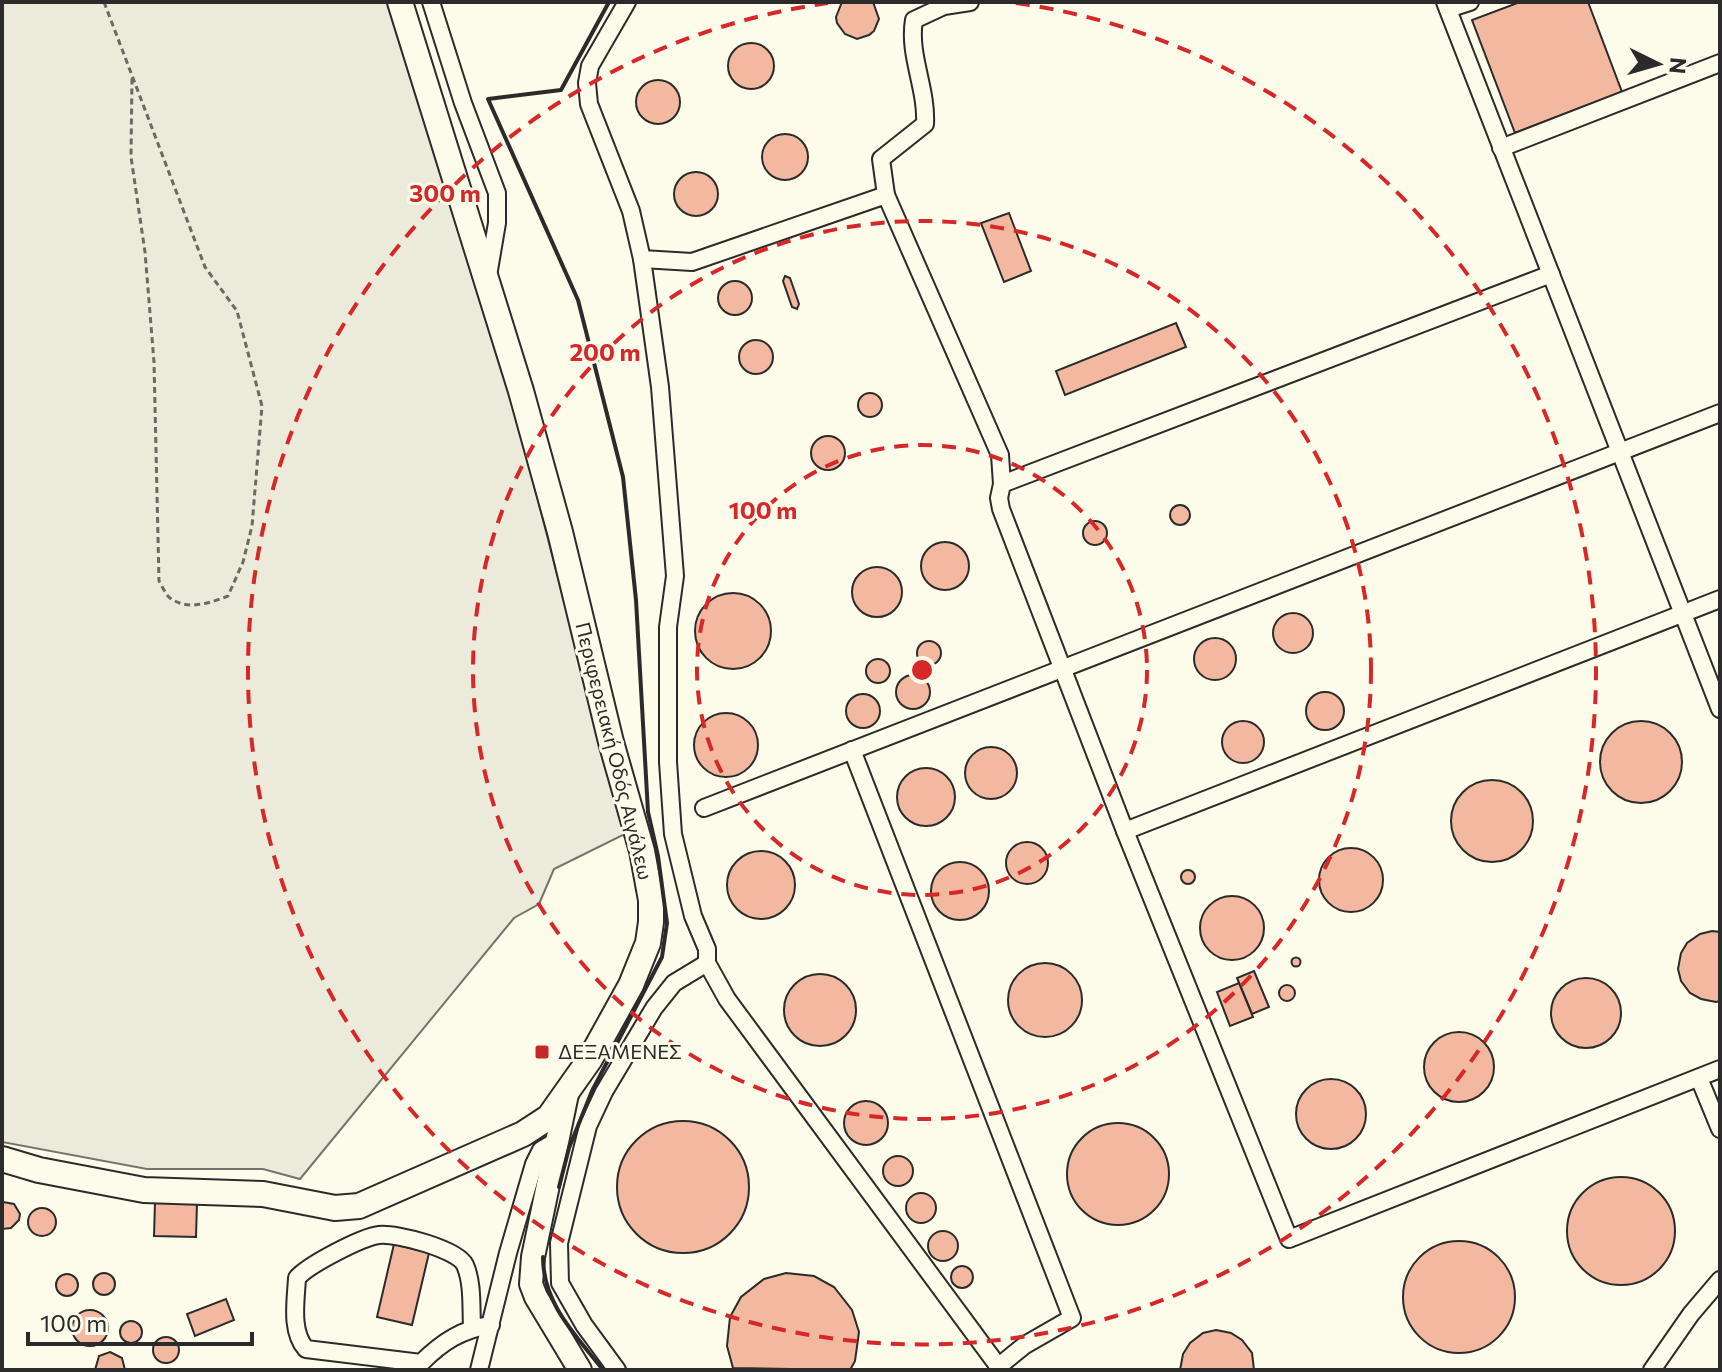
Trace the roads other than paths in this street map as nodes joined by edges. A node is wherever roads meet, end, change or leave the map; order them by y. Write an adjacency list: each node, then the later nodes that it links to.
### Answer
1 (400, 2): 13 (highway, Περιφερειακή Οδός Αιγάλεω)
2 (431, 2): 13 (street)
3 (627, 2): 11 (street)
4 (970, 2): 6 (street)
5 (1470, 2): 7 (street)
6 (940, 4): 10 (street)
7 (1446, 6): 9 (street)
8 (1720, 63): 9 (street)
9 (1501, 148): 12 (street)
10 (886, 195): 11 (street); 16 (street)
11 (642, 259): 24 (street)
12 (1551, 274): 15 (street); 16 (street)
13 (487, 281): 27 (highway, Περιφερειακή Οδός Αιγάλεω)
14 (1720, 413): 15 (street)
15 (1620, 452): 18 (street); 19 (street)
16 (1002, 484): 19 (street)
17 (1720, 599): 18 (street)
18 (1683, 614): 20 (street); 23 (street)
19 (1062, 668): 21 (street); 23 (street)
20 (1720, 709)
21 (852, 750): 22 (street); 34 (street)
22 (704, 808)
23 (1125, 831): 26 (street)
24 (707, 963): 34 (street); 37 (street)
25 (1720, 1069): 26 (street)
26 (1699, 1078): 28 (street)
27 (567, 1094): 29 (main road); 30 (highway, Περιφερειακή Οδός Αιγάλεω)
28 (1720, 1129)
29 (556, 1141): 32 (street); 36 (main road)
30 (2, 1159)
31 (1720, 1280): 38 (street)
32 (491, 1325): 33 (street); 35 (street)
33 (472, 1327): 33 (street)
34 (1000, 1368)
35 (479, 1370)
36 (580, 1370)
37 (617, 1370)
38 (1652, 1370)

